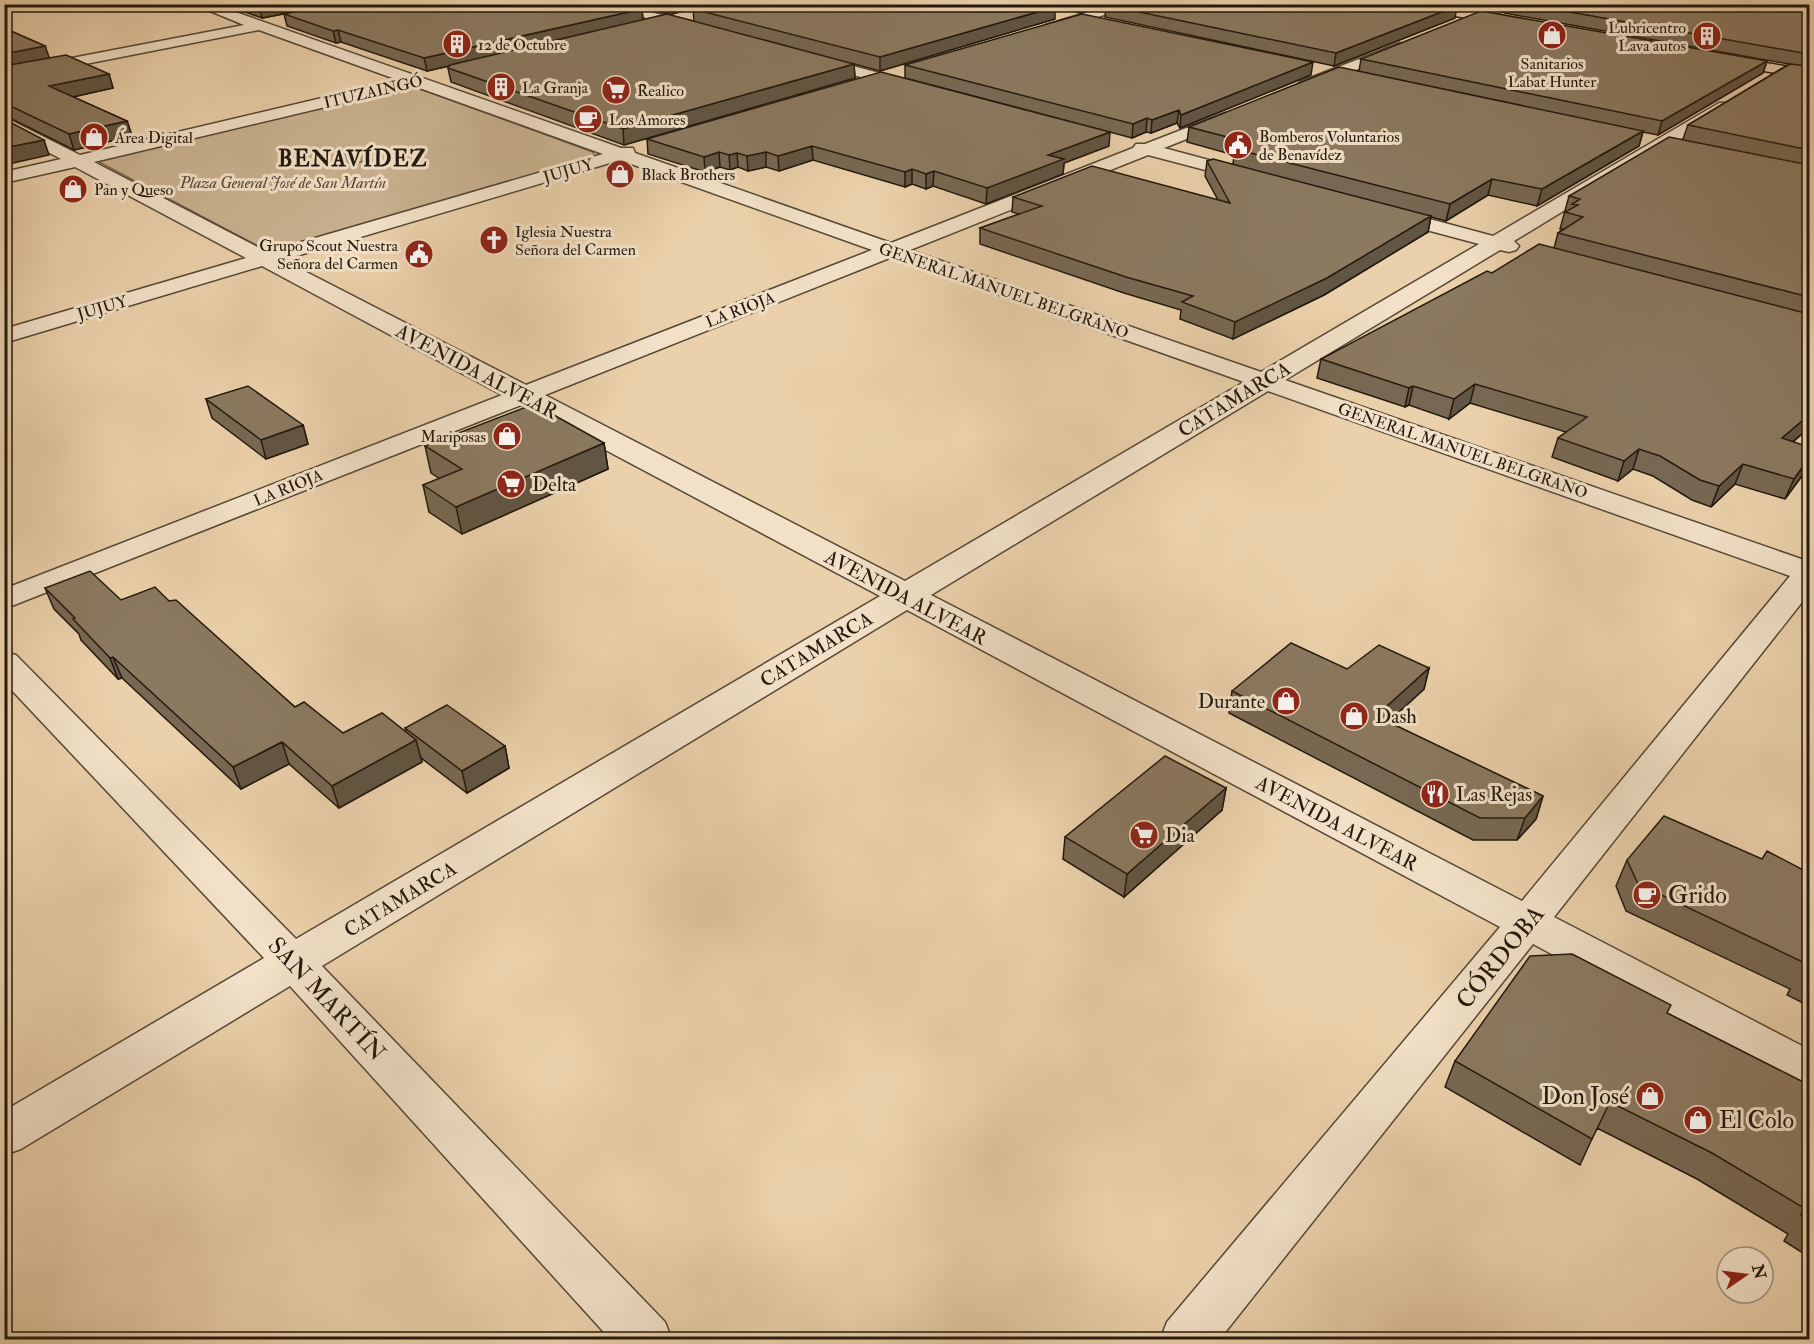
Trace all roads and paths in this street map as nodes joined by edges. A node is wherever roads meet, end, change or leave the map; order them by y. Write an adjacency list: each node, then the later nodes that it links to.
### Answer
1 (200, 4): 14 (street, GENERAL MANUEL BELGRANO)
2 (604, 4): 12 (street)
3 (1131, 4): 11 (street)
4 (1413, 4): 9 (main road)
5 (1445, 4): 9 (main road)
6 (1513, 4): 9 (street)
7 (1047, 12): 11 (street)
8 (700, 14): 12 (street)
9 (1483, 14): 13 (main road); 16 (street)
10 (292, 19): 14 (street)
11 (1081, 19): 15 (street); 18 (street)
12 (668, 21): 17 (street); 19 (street)
13 (1528, 22)
14 (260, 26): 29 (street); 32 (street, GENERAL MANUEL BELGRANO)
15 (1116, 27)
16 (1446, 28)
17 (634, 29)
18 (1037, 32)
19 (714, 33)
20 (1413, 42): 27 (street)
21 (792, 54): 30 (street)
22 (916, 68): 30 (street)
23 (1312, 68): 27 (street)
24 (1809, 69): 25 (main road)
25 (1783, 70): 28 (main road); 33 (street)
26 (449, 73): 32 (street, ITUZAINGÓ)
27 (1336, 73): 31 (street); 36 (street)
28 (1809, 75)
29 (4, 76)
30 (883, 78): 34 (street); 35 (street)
31 (1359, 78)
32 (414, 81): 44 (street, GENERAL MANUEL BELGRANO); 45 (street, ITUZAINGÓ)
33 (1763, 83)
34 (849, 88)
35 (929, 90)
36 (1291, 91)
37 (1743, 95): 42 (street, CATAMARCA)
38 (1247, 109): 43 (street, LA RIOJA)
39 (4, 122): 45 (street, AVENIDA ALVEAR)
40 (1640, 138): 42 (street)
41 (1113, 140): 43 (street)
42 (1674, 146): 49 (street, CATAMARCA)
43 (1147, 150): 47 (street); 51 (street, LA RIOJA)
44 (633, 151): 51 (street, GENERAL MANUEL BELGRANO); 52 (street, JUJUY)
45 (79, 160): 46 (street, ITUZAINGÓ); 52 (street, AVENIDA ALVEAR)
46 (4, 178)
47 (1272, 183)
48 (1373, 210): 49 (street)
49 (1498, 243): 50 (street); 54 (street, CATAMARCA)
50 (1521, 249)
51 (891, 250): 54 (street, GENERAL MANUEL BELGRANO); 55 (street, LA RIOJA)
52 (266, 259): 53 (street, JUJUY); 55 (street, AVENIDA ALVEAR)
53 (4, 336)
54 (1265, 381): 56 (street, GENERAL MANUEL BELGRANO); 57 (street, CATAMARCA)
55 (521, 394): 57 (street, AVENIDA ALVEAR); 58 (street, LA RIOJA)
56 (1809, 572): 60 (street, CÓRDOBA)
57 (904, 596): 60 (street, AVENIDA ALVEAR); 61 (street, CATAMARCA)
58 (4, 600)
59 (4, 662): 61 (street, SAN MARTÍN)
60 (1527, 923): 62 (street, AVENIDA ALVEAR); 65 (street, CÓRDOBA)
61 (294, 963): 63 (street, CATAMARCA); 64 (street, SAN MARTÍN)
62 (1809, 1071)
63 (4, 1135)
64 (646, 1340)
65 (1186, 1340)

